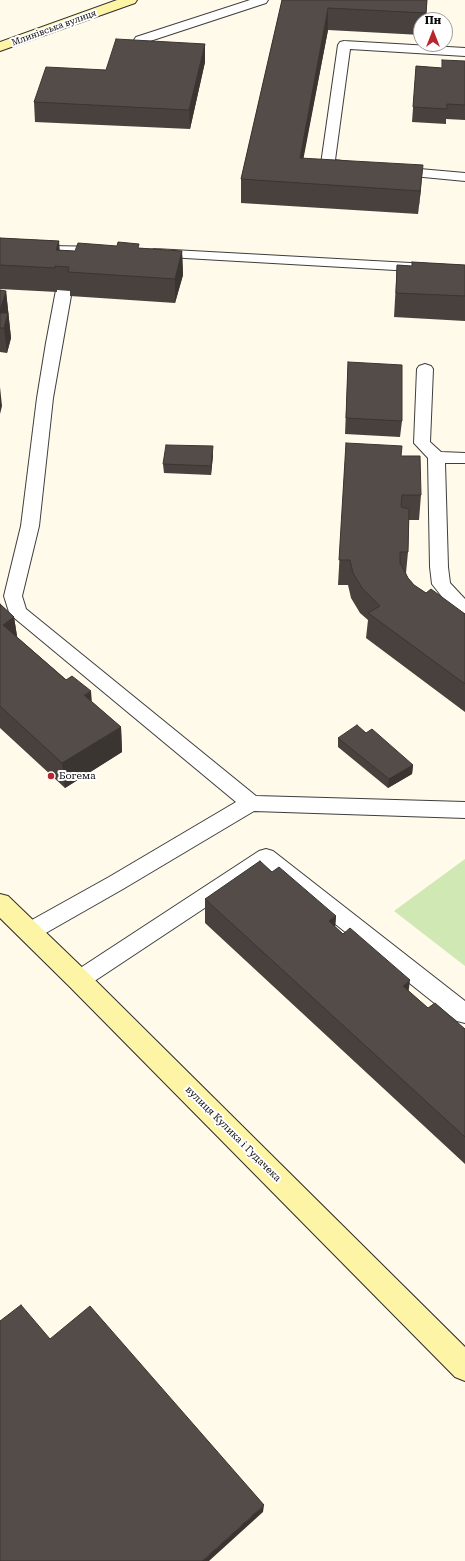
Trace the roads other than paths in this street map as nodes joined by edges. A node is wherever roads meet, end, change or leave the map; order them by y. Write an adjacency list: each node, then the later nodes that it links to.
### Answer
1 (130, 0): 4 (main road, Млинівська вулиця)
2 (262, 0): 3 (lane)
3 (140, 40)
4 (0, 47)
5 (465, 52): 6 (lane)
6 (366, 168)
7 (381, 169): 8 (lane)
8 (465, 177)
9 (0, 249): 10 (lane)
10 (114, 251)
11 (138, 252): 12 (lane)
12 (465, 270)
13 (64, 290): 18 (lane)
14 (425, 369): 15 (lane)
15 (436, 457): 16 (lane); 17 (lane)
16 (465, 458)
17 (465, 608)
18 (251, 803): 19 (lane); 21 (lane)
19 (465, 810)
20 (0, 903): 21 (main road, вулиця Кулика і Гудачека)
21 (29, 932): 22 (main road, вулиця Кулика і Гудачека)
22 (79, 980): 23 (lane); 24 (main road, вулиця Кулика і Гудачека)
23 (465, 1014)
24 (465, 1366)

